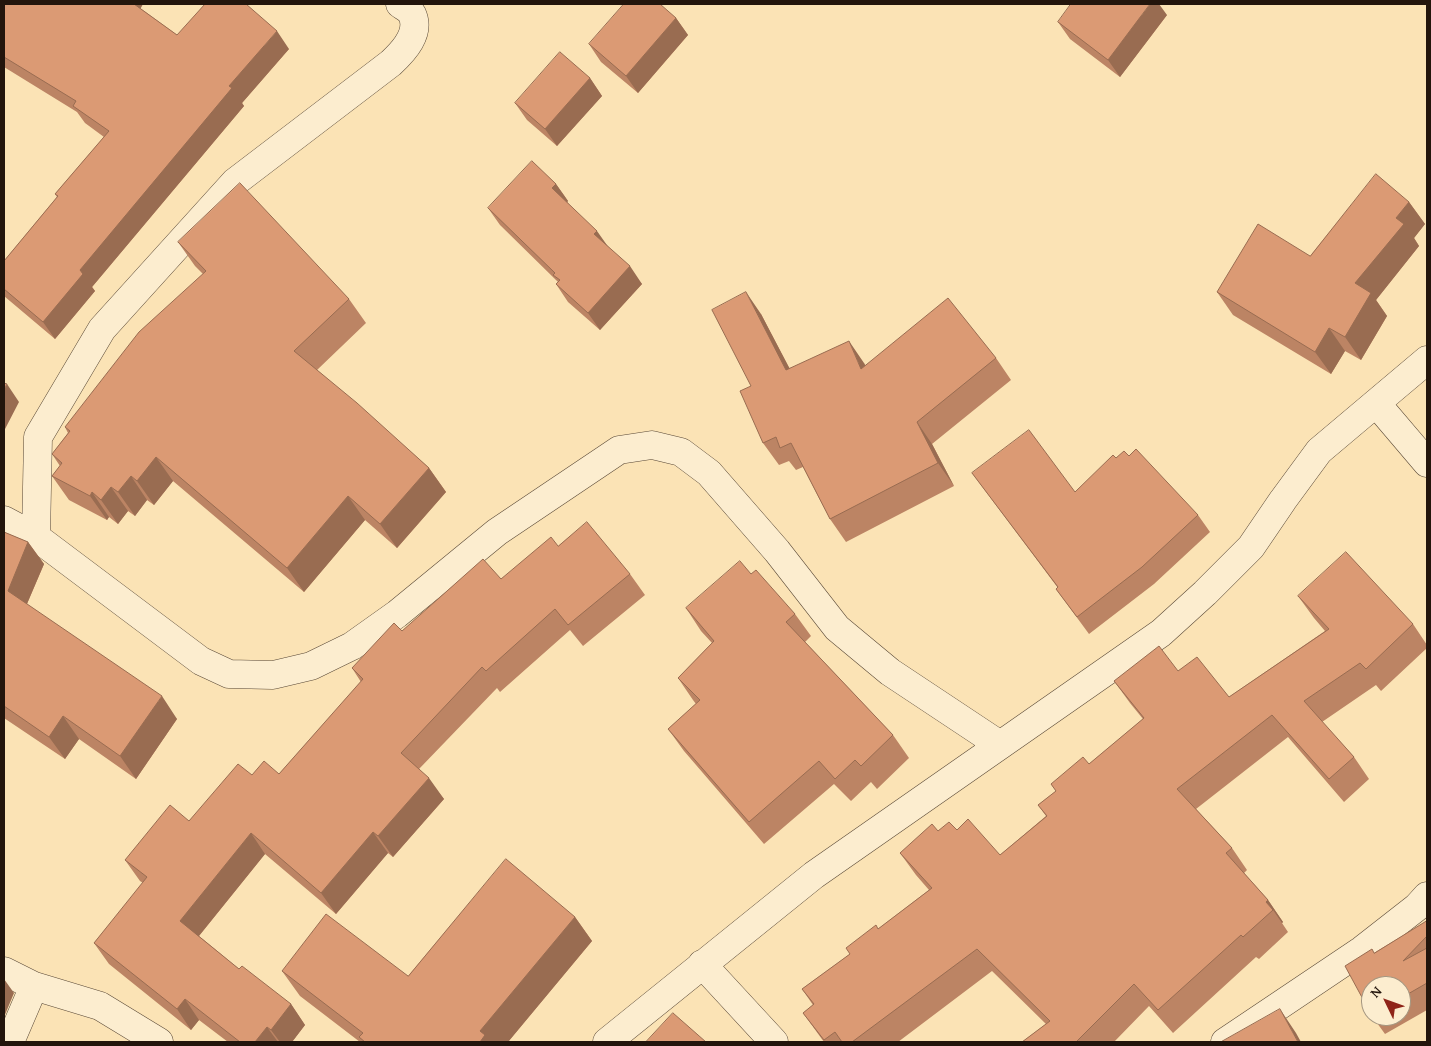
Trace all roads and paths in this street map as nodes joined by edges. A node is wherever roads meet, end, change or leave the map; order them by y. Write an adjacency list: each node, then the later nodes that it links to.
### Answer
1 (400, 4): 6 (street)
2 (1427, 360): 3 (street)
3 (1376, 403): 4 (street); 7 (street)
4 (1427, 463)
5 (4, 520): 6 (street)
6 (36, 537): 7 (street)
7 (1000, 745): 9 (street)
8 (1427, 896): 16 (street)
9 (702, 964): 14 (street); 15 (street)
10 (4, 971): 11 (street)
11 (34, 986): 12 (street); 13 (street)
12 (10, 1042)
13 (159, 1042)
14 (607, 1042)
15 (774, 1042)
16 (1225, 1042)

